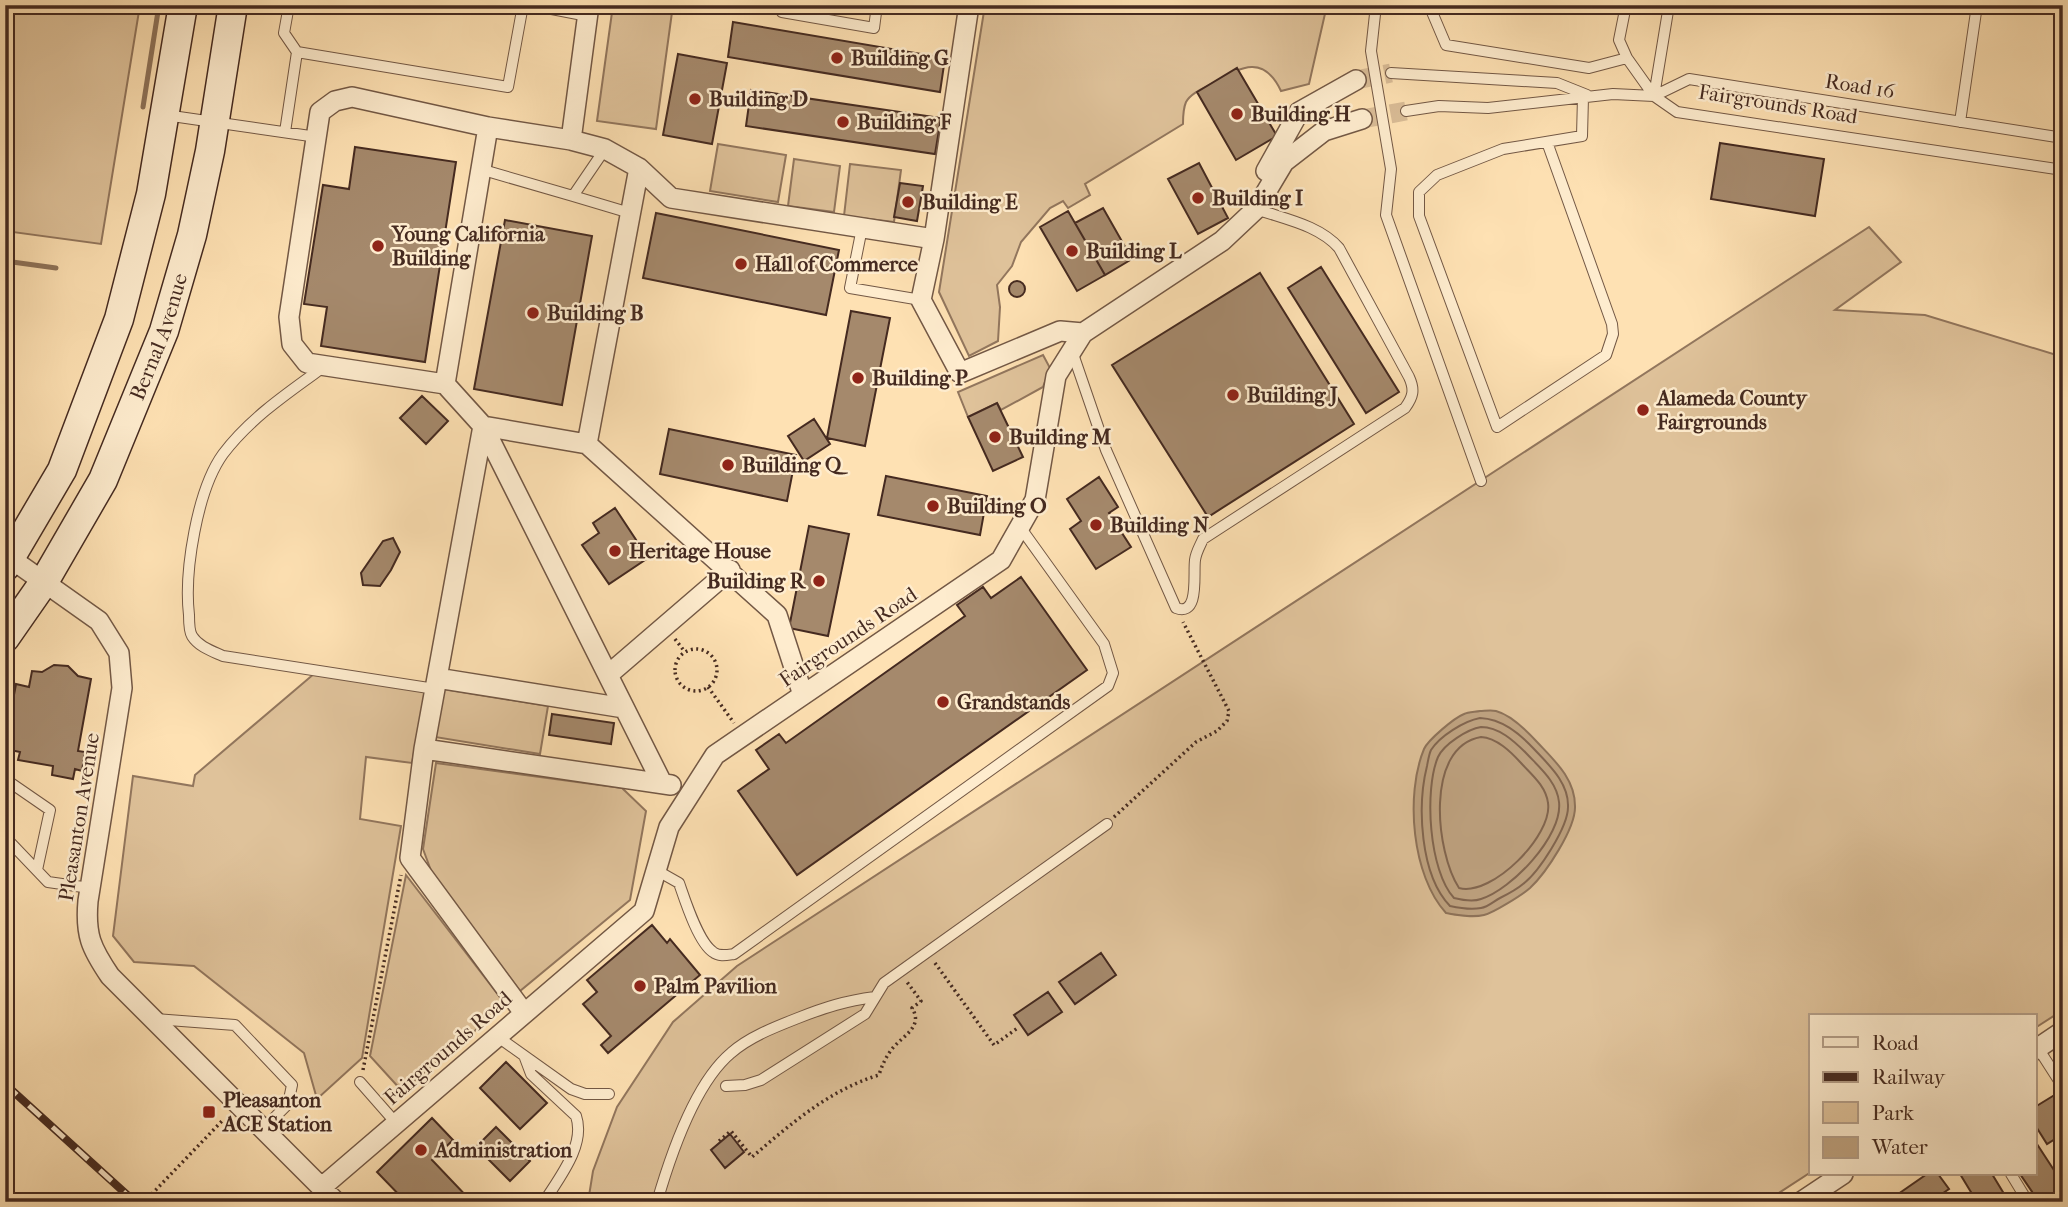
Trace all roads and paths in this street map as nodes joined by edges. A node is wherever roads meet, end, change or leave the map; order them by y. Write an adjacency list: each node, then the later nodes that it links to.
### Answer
1 (183, 5): 22 (main road, Bernal Avenue)
2 (233, 5): 24 (main road, Bernal Avenue)
3 (289, 5): 15 (lane)
4 (523, 5): 15 (lane)
5 (531, 5): 14 (lane)
6 (782, 5): 7 (lane)
7 (877, 5)
8 (969, 5): 40 (street)
9 (1376, 5): 48 (lane)
10 (1429, 5): 16 (lane)
11 (1626, 5): 16 (lane)
12 (1669, 5): 19 (lane)
13 (1977, 5): 25 (lane)
14 (588, 10): 30 (street)
15 (297, 52): 27 (lane)
16 (1628, 58): 19 (lane)
17 (1391, 73): 20 (lane)
18 (1356, 80): 37 (street)
19 (1654, 96): 20 (lane, Fairgrounds Road); 25 (lane, Road 16); 35 (lane, Fairgrounds Road)
20 (1587, 97): 21 (lane, Fairgrounds Road); 31 (lane)
21 (1406, 111)
22 (165, 115): 24 (lane); 50 (main road, Bernal Avenue)
23 (1362, 119): 37 (street, Fairgrounds Road)
24 (214, 121): 27 (lane); 52 (main road, Bernal Avenue)
25 (1960, 122): 29 (lane, Road 16)
26 (488, 127): 28 (street); 30 (street); 34 (street)
27 (285, 132): 28 (lane)
28 (317, 137): 44 (street)
29 (2063, 138)
30 (571, 140): 32 (street)
31 (1546, 142): 31 (lane)
32 (605, 149): 33 (street); 36 (lane)
33 (639, 168): 38 (street); 39 (street)
34 (480, 169): 36 (lane); 45 (street)
35 (2063, 170)
36 (573, 196): 38 (lane)
37 (1256, 209): 42 (street, Fairgrounds Road); 53 (lane)
38 (630, 213): 47 (street)
39 (862, 228): 40 (street); 41 (lane)
40 (934, 239): 41 (street)
41 (921, 300): 42 (street)
42 (1083, 333): 43 (street, Fairgrounds Road)
43 (1072, 350): 49 (street, Fairgrounds Road); 53 (lane)
44 (325, 366): 45 (street); 56 (lane)
45 (445, 384): 46 (street)
46 (484, 426): 47 (street); 55 (street); 56 (street)
47 (587, 444): 51 (street)
48 (1481, 481)
49 (1020, 527): 58 (street, Fairgrounds Road); 69 (lane)
50 (8, 563): 52 (street, Pleasanton Avenue)
51 (730, 570): 55 (street); 58 (street)
52 (44, 582): 54 (main road, Bernal Avenue); 70 (street, Pleasanton Avenue)
53 (1176, 608): 65 (path)
54 (5, 638)
55 (608, 675): 59 (street)
56 (436, 684): 59 (street); 61 (street)
57 (708, 687): 57 (path); 60 (path)
58 (803, 695): 60 (street, Fairgrounds Road)
59 (624, 708): 63 (street)
60 (743, 736): 64 (street, Fairgrounds Road)
61 (424, 749): 63 (street); 67 (street)
62 (5, 779): 68 (lane)
63 (662, 783): 64 (street)
64 (693, 788): 69 (street, Fairgrounds Road)
65 (1107, 824): 71 (lane)
66 (5, 837): 68 (lane)
67 (410, 858): 74 (street); 81 (path)
68 (37, 870): 70 (lane)
69 (656, 870): 74 (street, Fairgrounds Road)
70 (90, 888): 75 (street, Pleasanton Avenue)
71 (928, 952): 72 (lane); 76 (path)
72 (900, 972): 73 (lane); 88 (path)
73 (876, 997): 82 (lane); 96 (lane)
74 (524, 1013): 78 (street, Fairgrounds Road)
75 (153, 1019): 87 (street, Pleasanton Avenue); 87 (lane)
76 (1019, 1027)
77 (2063, 1031): 79 (street)
78 (498, 1037): 80 (lane); 86 (street, Fairgrounds Road)
79 (2036, 1049): 83 (lane)
80 (525, 1058): 84 (lane); 95 (lane)
81 (360, 1082): 86 (lane)
82 (726, 1086)
83 (2063, 1087)
84 (609, 1094)
85 (222, 1121): 94 (path)
86 (396, 1123): 91 (street, Fairgrounds Road)
87 (264, 1128): 91 (street, Pleasanton Avenue)
88 (719, 1141)
89 (1840, 1176): 97 (street)
90 (2012, 1176): 98 (lane)
91 (329, 1195)
92 (139, 1197): 93 (path)
93 (145, 1202)
94 (150, 1202)
95 (544, 1202)
96 (657, 1202)
97 (1801, 1202)
98 (2028, 1202)

